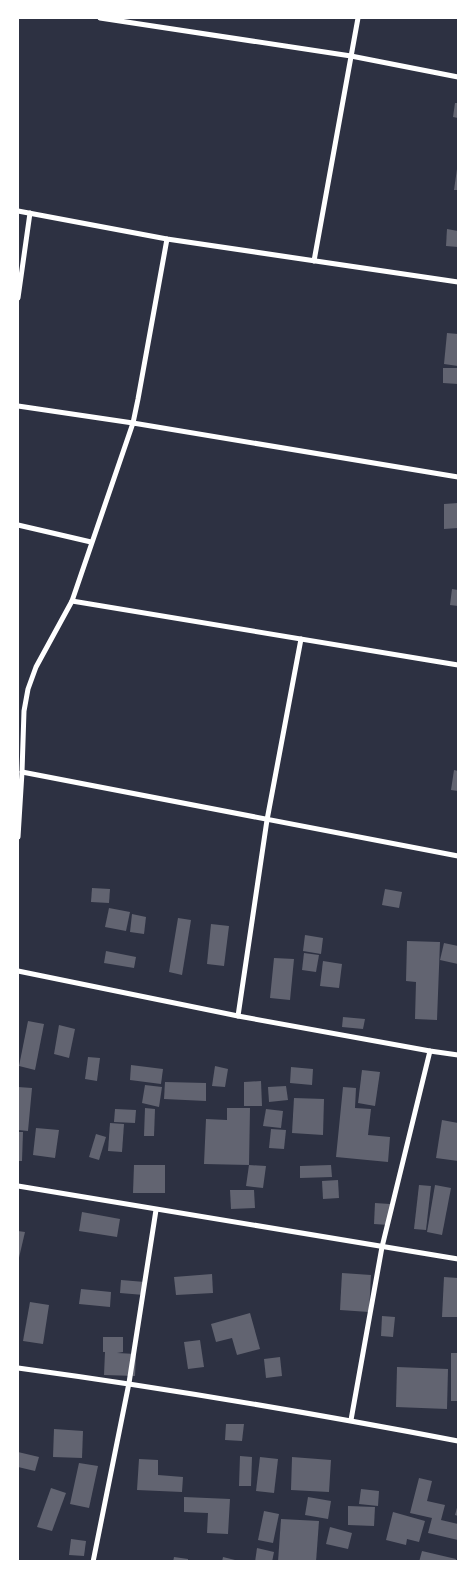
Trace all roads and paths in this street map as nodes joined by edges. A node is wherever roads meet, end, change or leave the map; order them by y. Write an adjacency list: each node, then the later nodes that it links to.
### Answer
1 (100, 18): 3 (street)
2 (358, 18): 3 (street)
3 (351, 56): 4 (street); 8 (street)
4 (458, 77)
5 (18, 210): 6 (street)
6 (30, 213): 7 (street); 10 (street)
7 (167, 239): 8 (street); 12 (street)
8 (314, 261): 9 (street)
9 (458, 282)
10 (18, 298)
11 (18, 406): 12 (street)
12 (132, 423): 13 (street); 15 (street)
13 (458, 477)
14 (18, 525): 15 (street)
15 (92, 542): 16 (street)
16 (72, 602): 17 (street); 19 (street)
17 (301, 639): 18 (street); 20 (street)
18 (458, 665)
19 (22, 772): 20 (street); 21 (street)
20 (267, 820): 22 (street); 24 (street)
21 (18, 837)
22 (458, 856)
23 (18, 971): 24 (street)
24 (238, 1016): 25 (street)
25 (430, 1051): 26 (street); 29 (street)
26 (458, 1055)
27 (18, 1186): 28 (street)
28 (156, 1210): 29 (street); 32 (street)
29 (382, 1247): 30 (street); 33 (street)
30 (458, 1259)
31 (18, 1368): 32 (street)
32 (129, 1383): 33 (street); 35 (street)
33 (351, 1420): 34 (street)
34 (458, 1441)
35 (92, 1562)

